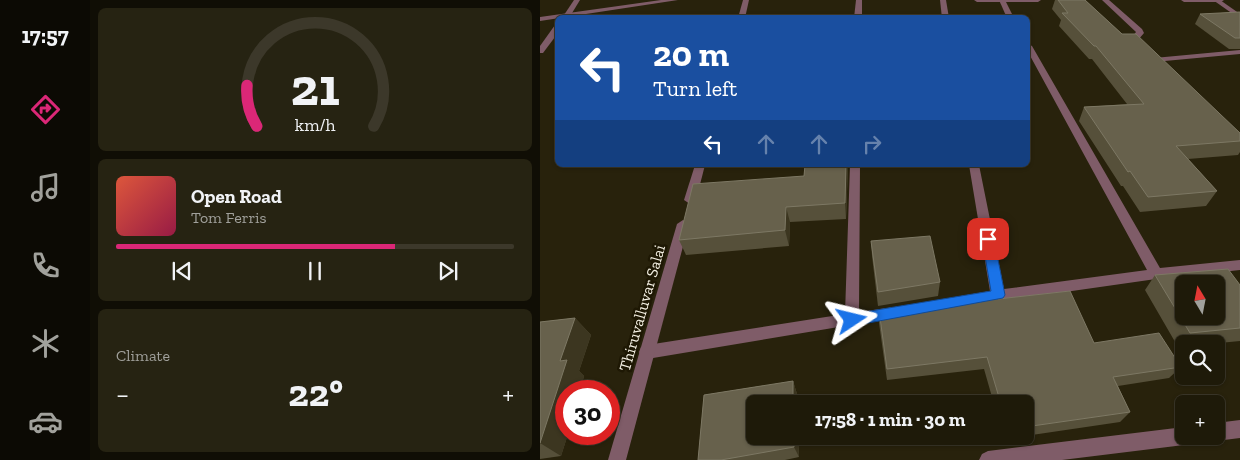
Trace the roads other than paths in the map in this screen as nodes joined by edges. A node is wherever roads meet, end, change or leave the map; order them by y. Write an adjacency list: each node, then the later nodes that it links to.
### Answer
1 (577, 0): 13 (street)
2 (675, 0): 14 (street)
3 (746, 0): 15 (street)
4 (859, 0): 16 (street)
5 (943, 0): 17 (street)
6 (977, 0): 7 (street)
7 (1002, 0): 8 (street); 18 (street)
8 (1038, 0)
9 (1105, 0): 26 (street)
10 (1184, 0): 11 (street)
11 (1216, 0): 12 (street); 20 (street)
12 (1221, 0)
13 (567, 15)
14 (573, 15)
15 (742, 15)
16 (858, 15)
17 (946, 15)
18 (1010, 15)
19 (555, 17): 21 (street)
20 (1240, 17)
21 (540, 19)
22 (555, 32): 24 (street)
23 (1030, 50): 32 (street)
24 (540, 51)
25 (1240, 52): 26 (street)
26 (1154, 60): 27 (street)
27 (1161, 67)
28 (699, 167): 37 (street, Thiruvalluvar Salai)
29 (855, 167): 36 (street)
30 (974, 167): 33 (street)
31 (1240, 265): 32 (street)
32 (1156, 274): 33 (street)
33 (998, 295): 34 (street)
34 (950, 303)
35 (910, 310): 36 (street)
36 (852, 320): 37 (street)
37 (647, 352): 41 (street, Thiruvalluvar Salai)
38 (1240, 429): 39 (street)
39 (1225, 431)
40 (1175, 437): 42 (street)
41 (617, 460)
42 (988, 460)

